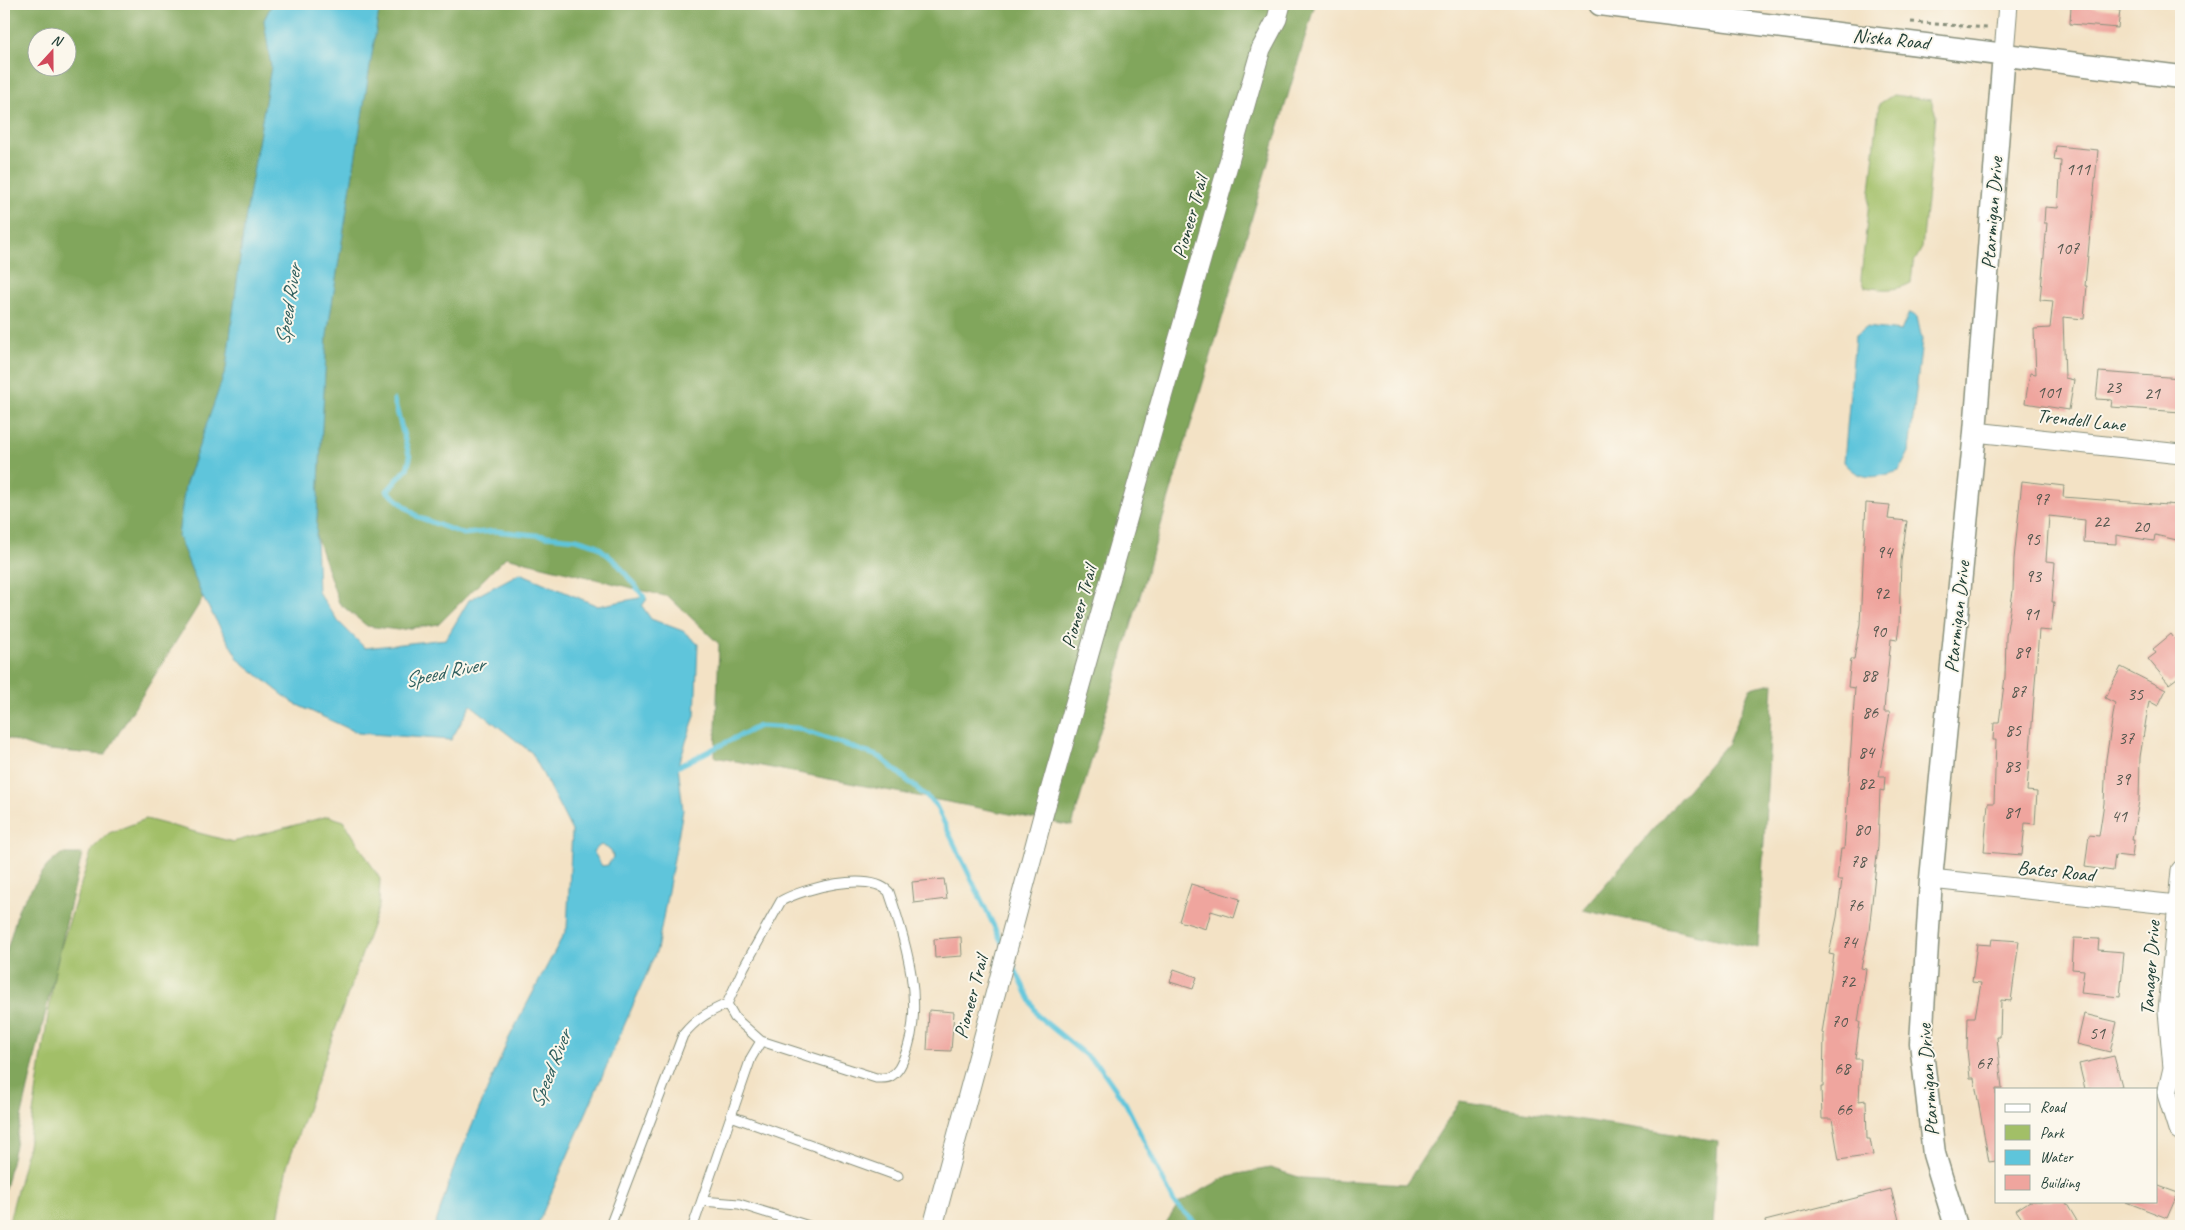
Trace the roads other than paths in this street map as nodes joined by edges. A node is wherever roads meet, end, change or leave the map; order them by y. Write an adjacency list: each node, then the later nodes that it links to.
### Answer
1 (1281, 4): 21 (street, Pioneer Trail)
2 (1600, 4): 4 (street, Niska Road)
3 (2008, 4): 4 (street, Ptarmigan Drive)
4 (2004, 53): 5 (street, Niska Road); 6 (street, Ptarmigan Drive)
5 (2181, 77)
6 (1975, 432): 7 (street, Trendell Lane); 9 (street, Ptarmigan Drive)
7 (2181, 454)
8 (2181, 870): 10 (street, Tanager Drive)
9 (1931, 879): 10 (street, Bates Road); 22 (street, Ptarmigan Drive)
10 (2177, 905): 13 (street, Tanager Drive)
11 (727, 1004): 12 (lane); 12 (lane); 18 (lane)
12 (761, 1041): 14 (lane)
13 (2177, 1070): 15 (street, Tanager Drive)
14 (730, 1116): 16 (lane); 17 (lane)
15 (2181, 1132)
16 (898, 1176)
17 (702, 1201): 19 (lane); 20 (lane)
18 (610, 1226)
19 (693, 1226)
20 (809, 1226)
21 (933, 1226)
22 (1956, 1226)

